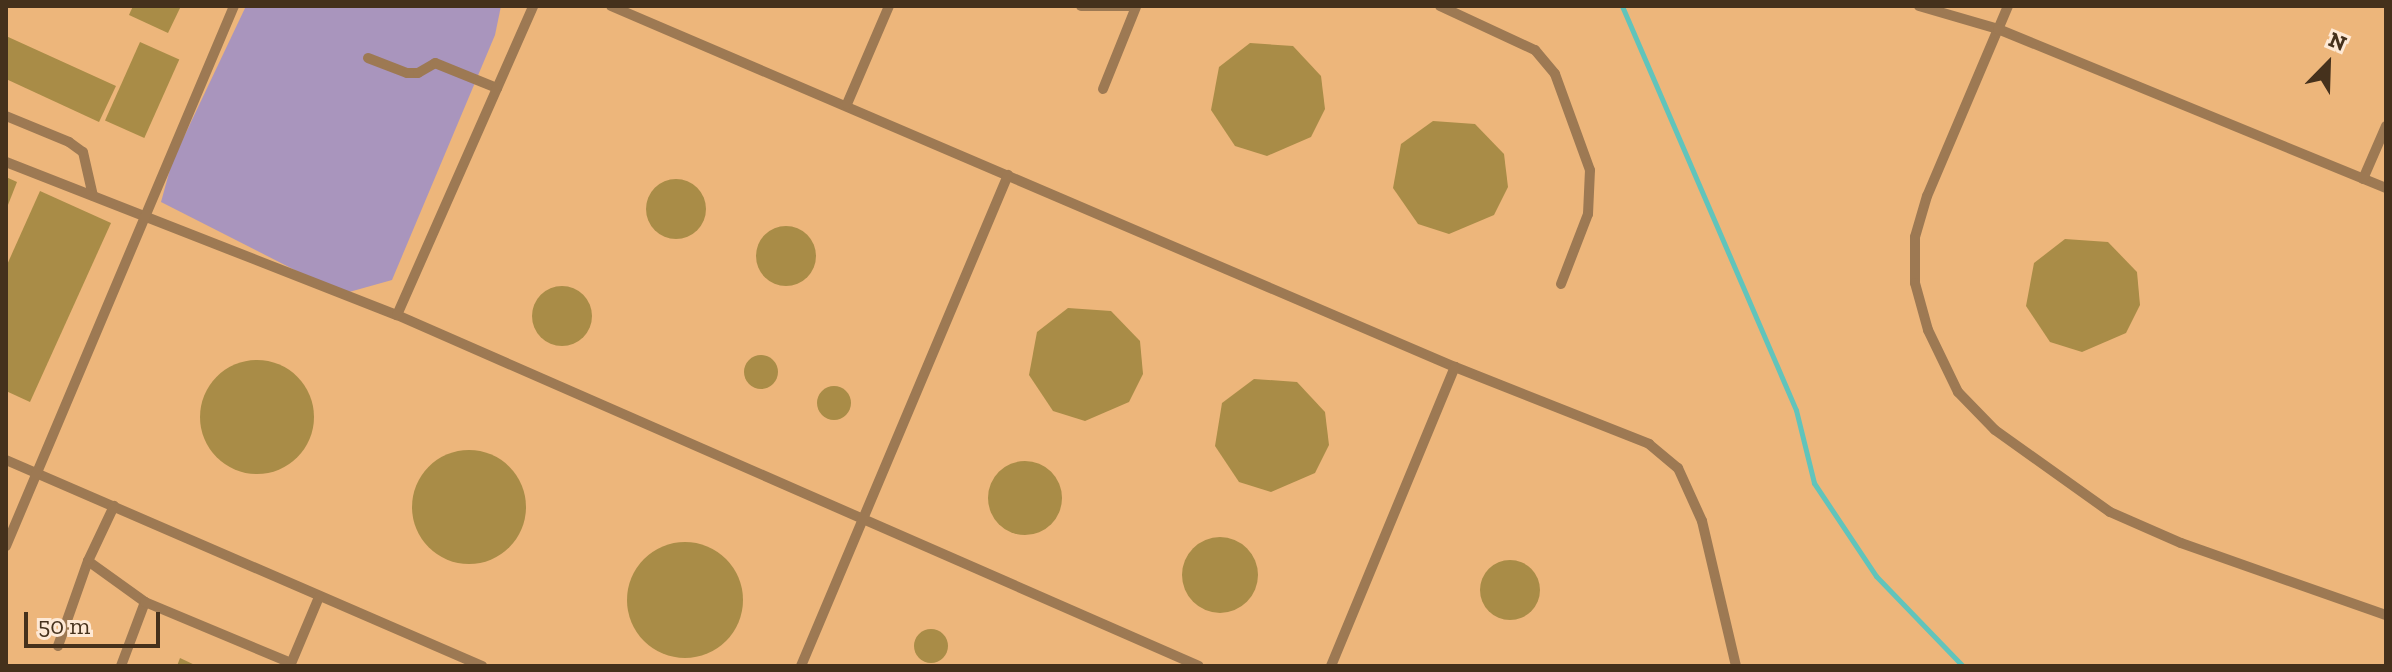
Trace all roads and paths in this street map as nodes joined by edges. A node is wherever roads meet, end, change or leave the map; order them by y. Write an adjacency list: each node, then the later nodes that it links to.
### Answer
1 (234, 6): 22 (lane)
2 (533, 6): 12 (lane)
3 (611, 6): 14 (lane)
4 (889, 6): 14 (lane)
5 (1081, 6): 6 (lane)
6 (1136, 6): 13 (lane)
7 (1440, 6): 23 (lane)
8 (1919, 6): 10 (lane)
9 (2008, 6): 10 (lane)
10 (1998, 29): 19 (lane); 34 (lane)
11 (368, 58): 12 (lane)
12 (497, 88): 24 (lane)
13 (1103, 89)
14 (847, 104): 18 (lane)
15 (6, 116): 21 (lane)
16 (2386, 126): 19 (lane)
17 (6, 162): 21 (lane)
18 (1008, 175): 25 (lane); 29 (lane)
19 (2363, 179): 20 (lane)
20 (2386, 188)
21 (93, 196): 22 (lane)
22 (144, 218): 24 (lane); 27 (lane)
23 (1561, 284)
24 (397, 315): 29 (lane)
25 (1455, 367): 41 (lane); 42 (lane)
26 (6, 460): 27 (lane)
27 (37, 472): 28 (lane); 30 (lane)
28 (114, 506): 31 (lane); 32 (lane)
29 (860, 520): 39 (lane); 40 (lane)
30 (6, 546)
31 (88, 561): 33 (lane); 35 (lane)
32 (319, 597): 36 (lane); 38 (lane)
33 (145, 602): 36 (lane); 37 (lane)
34 (2386, 615)
35 (58, 646)
36 (290, 664)
37 (121, 666)
38 (482, 666)
39 (801, 666)
40 (1199, 666)
41 (1331, 666)
42 (1736, 666)

